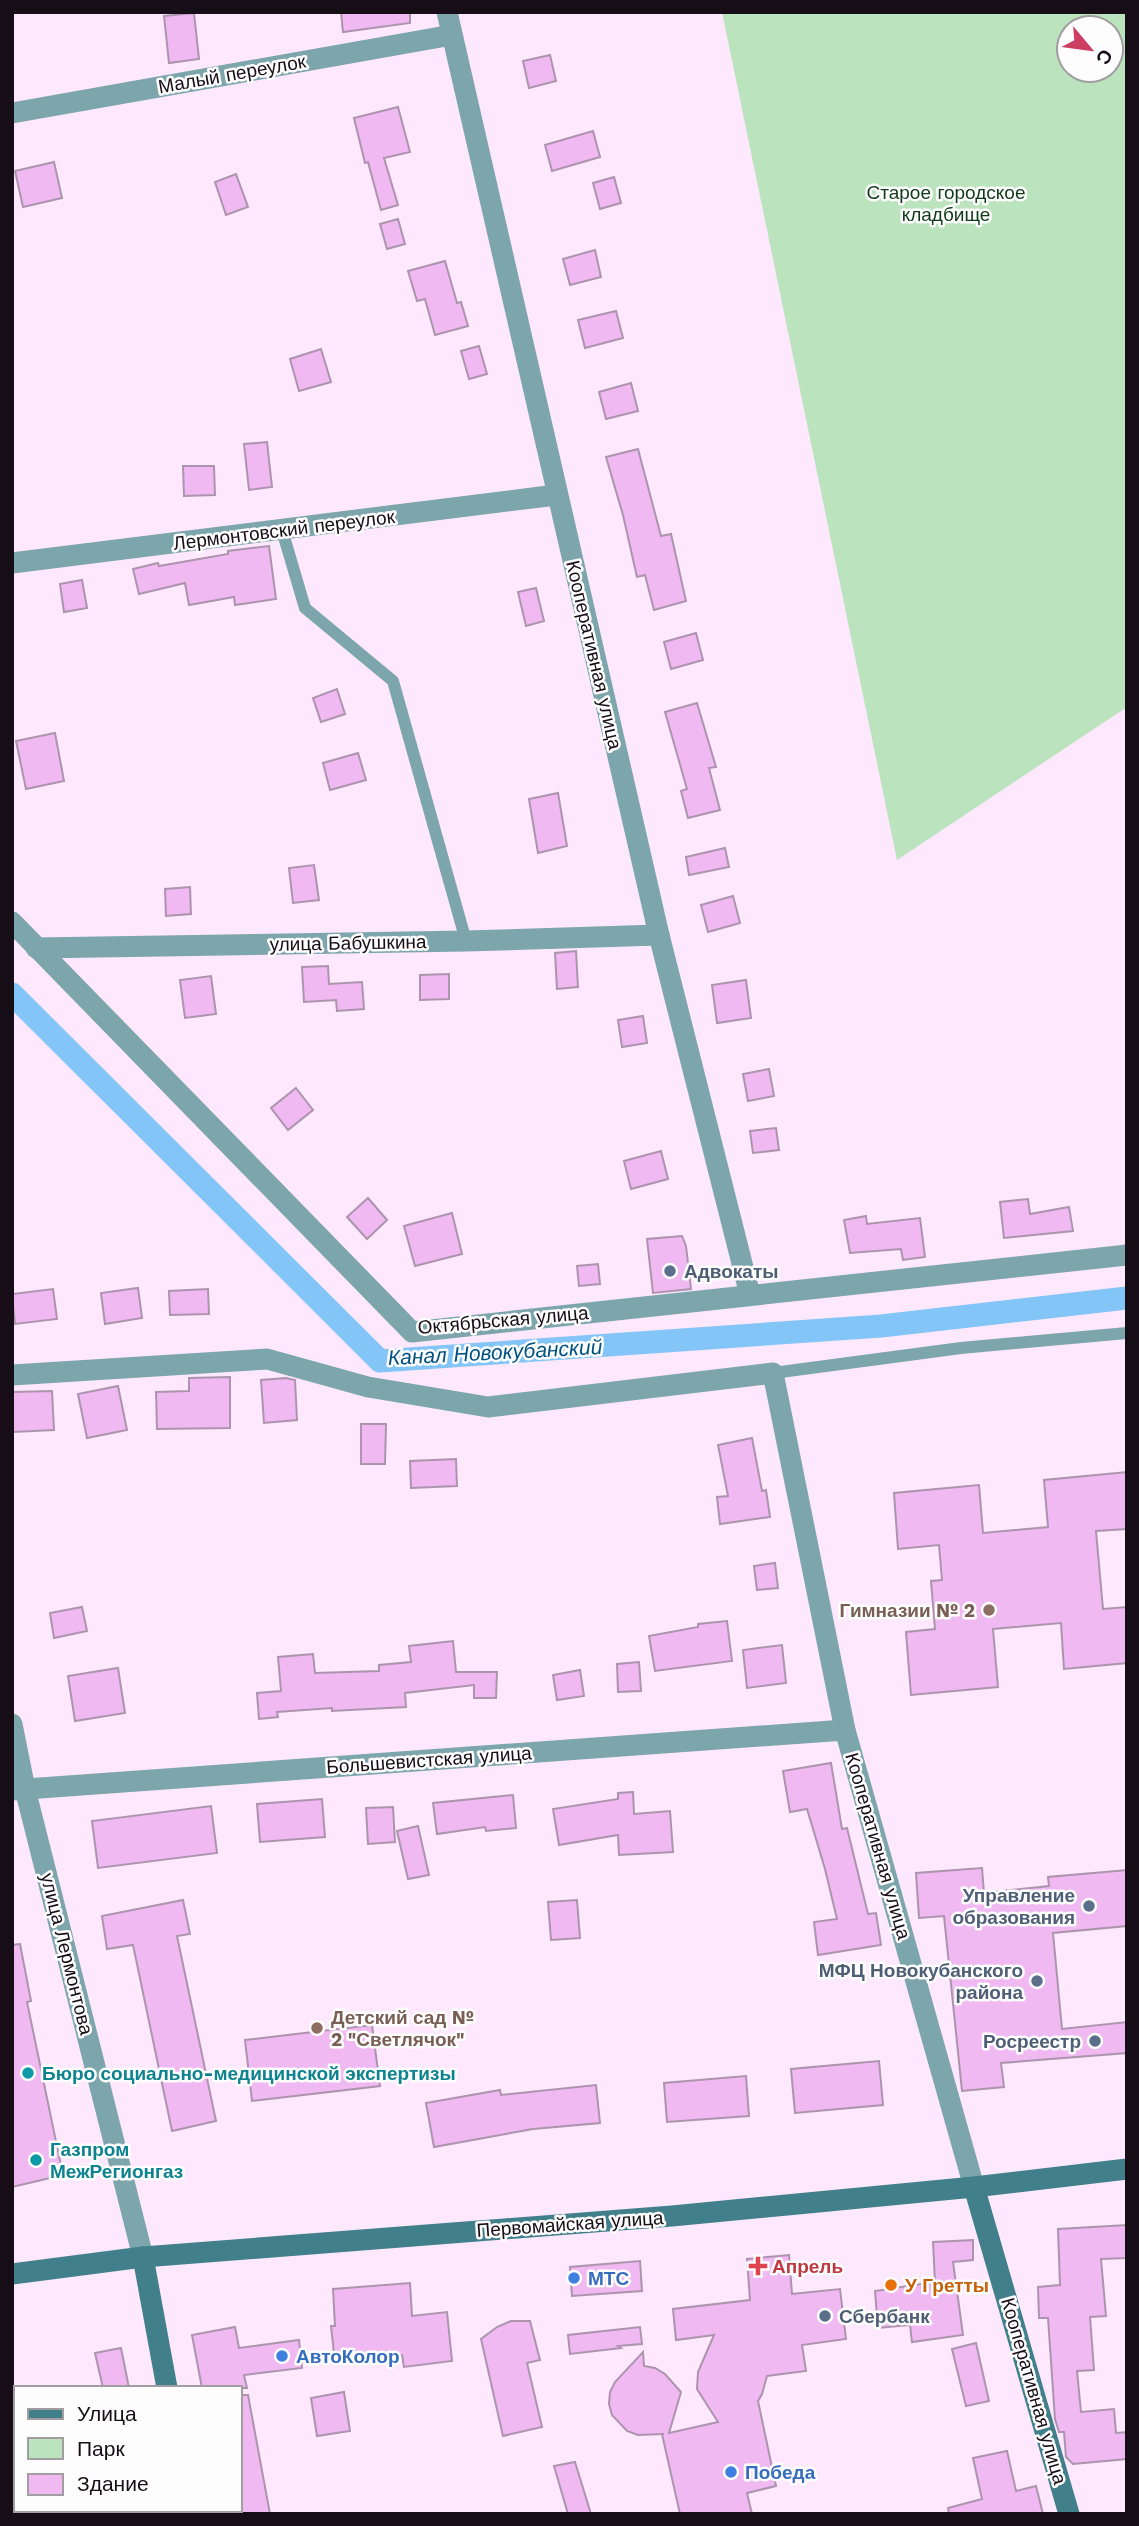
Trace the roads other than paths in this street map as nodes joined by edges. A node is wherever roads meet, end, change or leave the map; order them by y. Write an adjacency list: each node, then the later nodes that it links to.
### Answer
1 (447, 12): 2 (street, Кооперативная улица)
2 (453, 35): 3 (street, Малый переулок); 4 (street, Кооперативная улица)
3 (12, 113)
4 (556, 495): 5 (street, Лермонтовский переулок); 8 (street, Кооперативная улица)
5 (282, 530): 6 (street, Лермонтовский переулок); 9 (lane)
6 (12, 564)
7 (12, 922): 10 (street)
8 (659, 935): 9 (street, улица Бабушкина); 12 (street, Кооперативная улица)
9 (466, 941): 10 (street, улица Бабушкина)
10 (36, 947): 12 (street, Октябрьская улица)
11 (1127, 1255): 12 (street, Октябрьская улица)
12 (750, 1295)
13 (1127, 1333): 14 (lane)
14 (773, 1373): 15 (street); 17 (street, Кооперативная улица)
15 (12, 1375)
16 (12, 1724): 18 (street, улица Лермонтова)
17 (845, 1730): 18 (street, Большевистская улица); 20 (street, Кооперативная улица)
18 (19, 1789): 21 (street, улица Лермонтова)
19 (1127, 2169): 20 (main road, Первомайская улица)
20 (974, 2187): 21 (main road, Первомайская улица); 24 (main road, Кооперативная улица)
21 (143, 2256): 22 (main road, Первомайская улица); 23 (main road, улица Лермонтова)
22 (12, 2274)
23 (167, 2386)
24 (1069, 2514)

